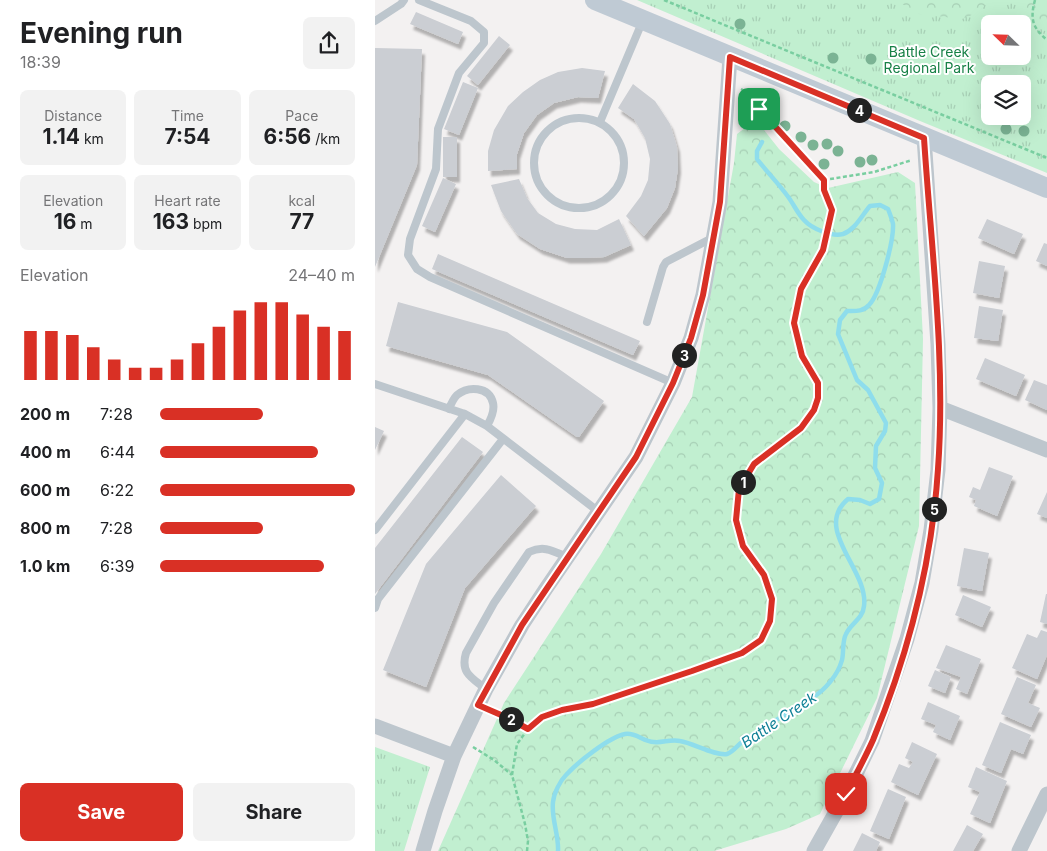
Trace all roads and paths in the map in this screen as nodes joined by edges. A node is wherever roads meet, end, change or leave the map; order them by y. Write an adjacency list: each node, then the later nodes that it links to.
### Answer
1 (404, 0): 7 (lane)
2 (419, 0): 19 (lane)
3 (595, 0): 6 (main road)
4 (664, 0): 13 (path)
5 (1035, 0): 8 (path)
6 (643, 20): 9 (main road); 11 (lane)
7 (375, 21)
8 (1047, 40)
9 (730, 57): 12 (main road); 17 (street)
10 (745, 91): 15 (path)
11 (600, 122): 11 (lane)
12 (924, 138): 16 (main road); 22 (street)
13 (1047, 158)
14 (911, 160): 15 (path)
15 (824, 180): 34 (path)
16 (1047, 188)
17 (714, 237): 18 (lane); 19 (street)
18 (647, 322)
19 (673, 383): 27 (street)
20 (375, 384): 21 (lane)
21 (449, 408): 23 (lane); 24 (lane)
22 (940, 408): 26 (street); 41 (street)
23 (465, 414): 24 (lane); 28 (lane)
24 (487, 426): 25 (lane)
25 (503, 439): 27 (lane); 30 (lane)
26 (1047, 450)
27 (599, 512): 29 (street)
28 (375, 530)
29 (567, 557): 31 (street); 31 (lane)
30 (375, 608)
31 (486, 688): 32 (street)
32 (478, 705): 34 (path); 36 (street)
33 (375, 726): 36 (street)
34 (528, 729): 37 (path)
35 (474, 747): 37 (path)
36 (454, 756): 39 (street)
37 (512, 775): 40 (path)
38 (1047, 794): 42 (street)
39 (423, 851)
40 (527, 851)
41 (814, 851)
42 (1019, 851)

